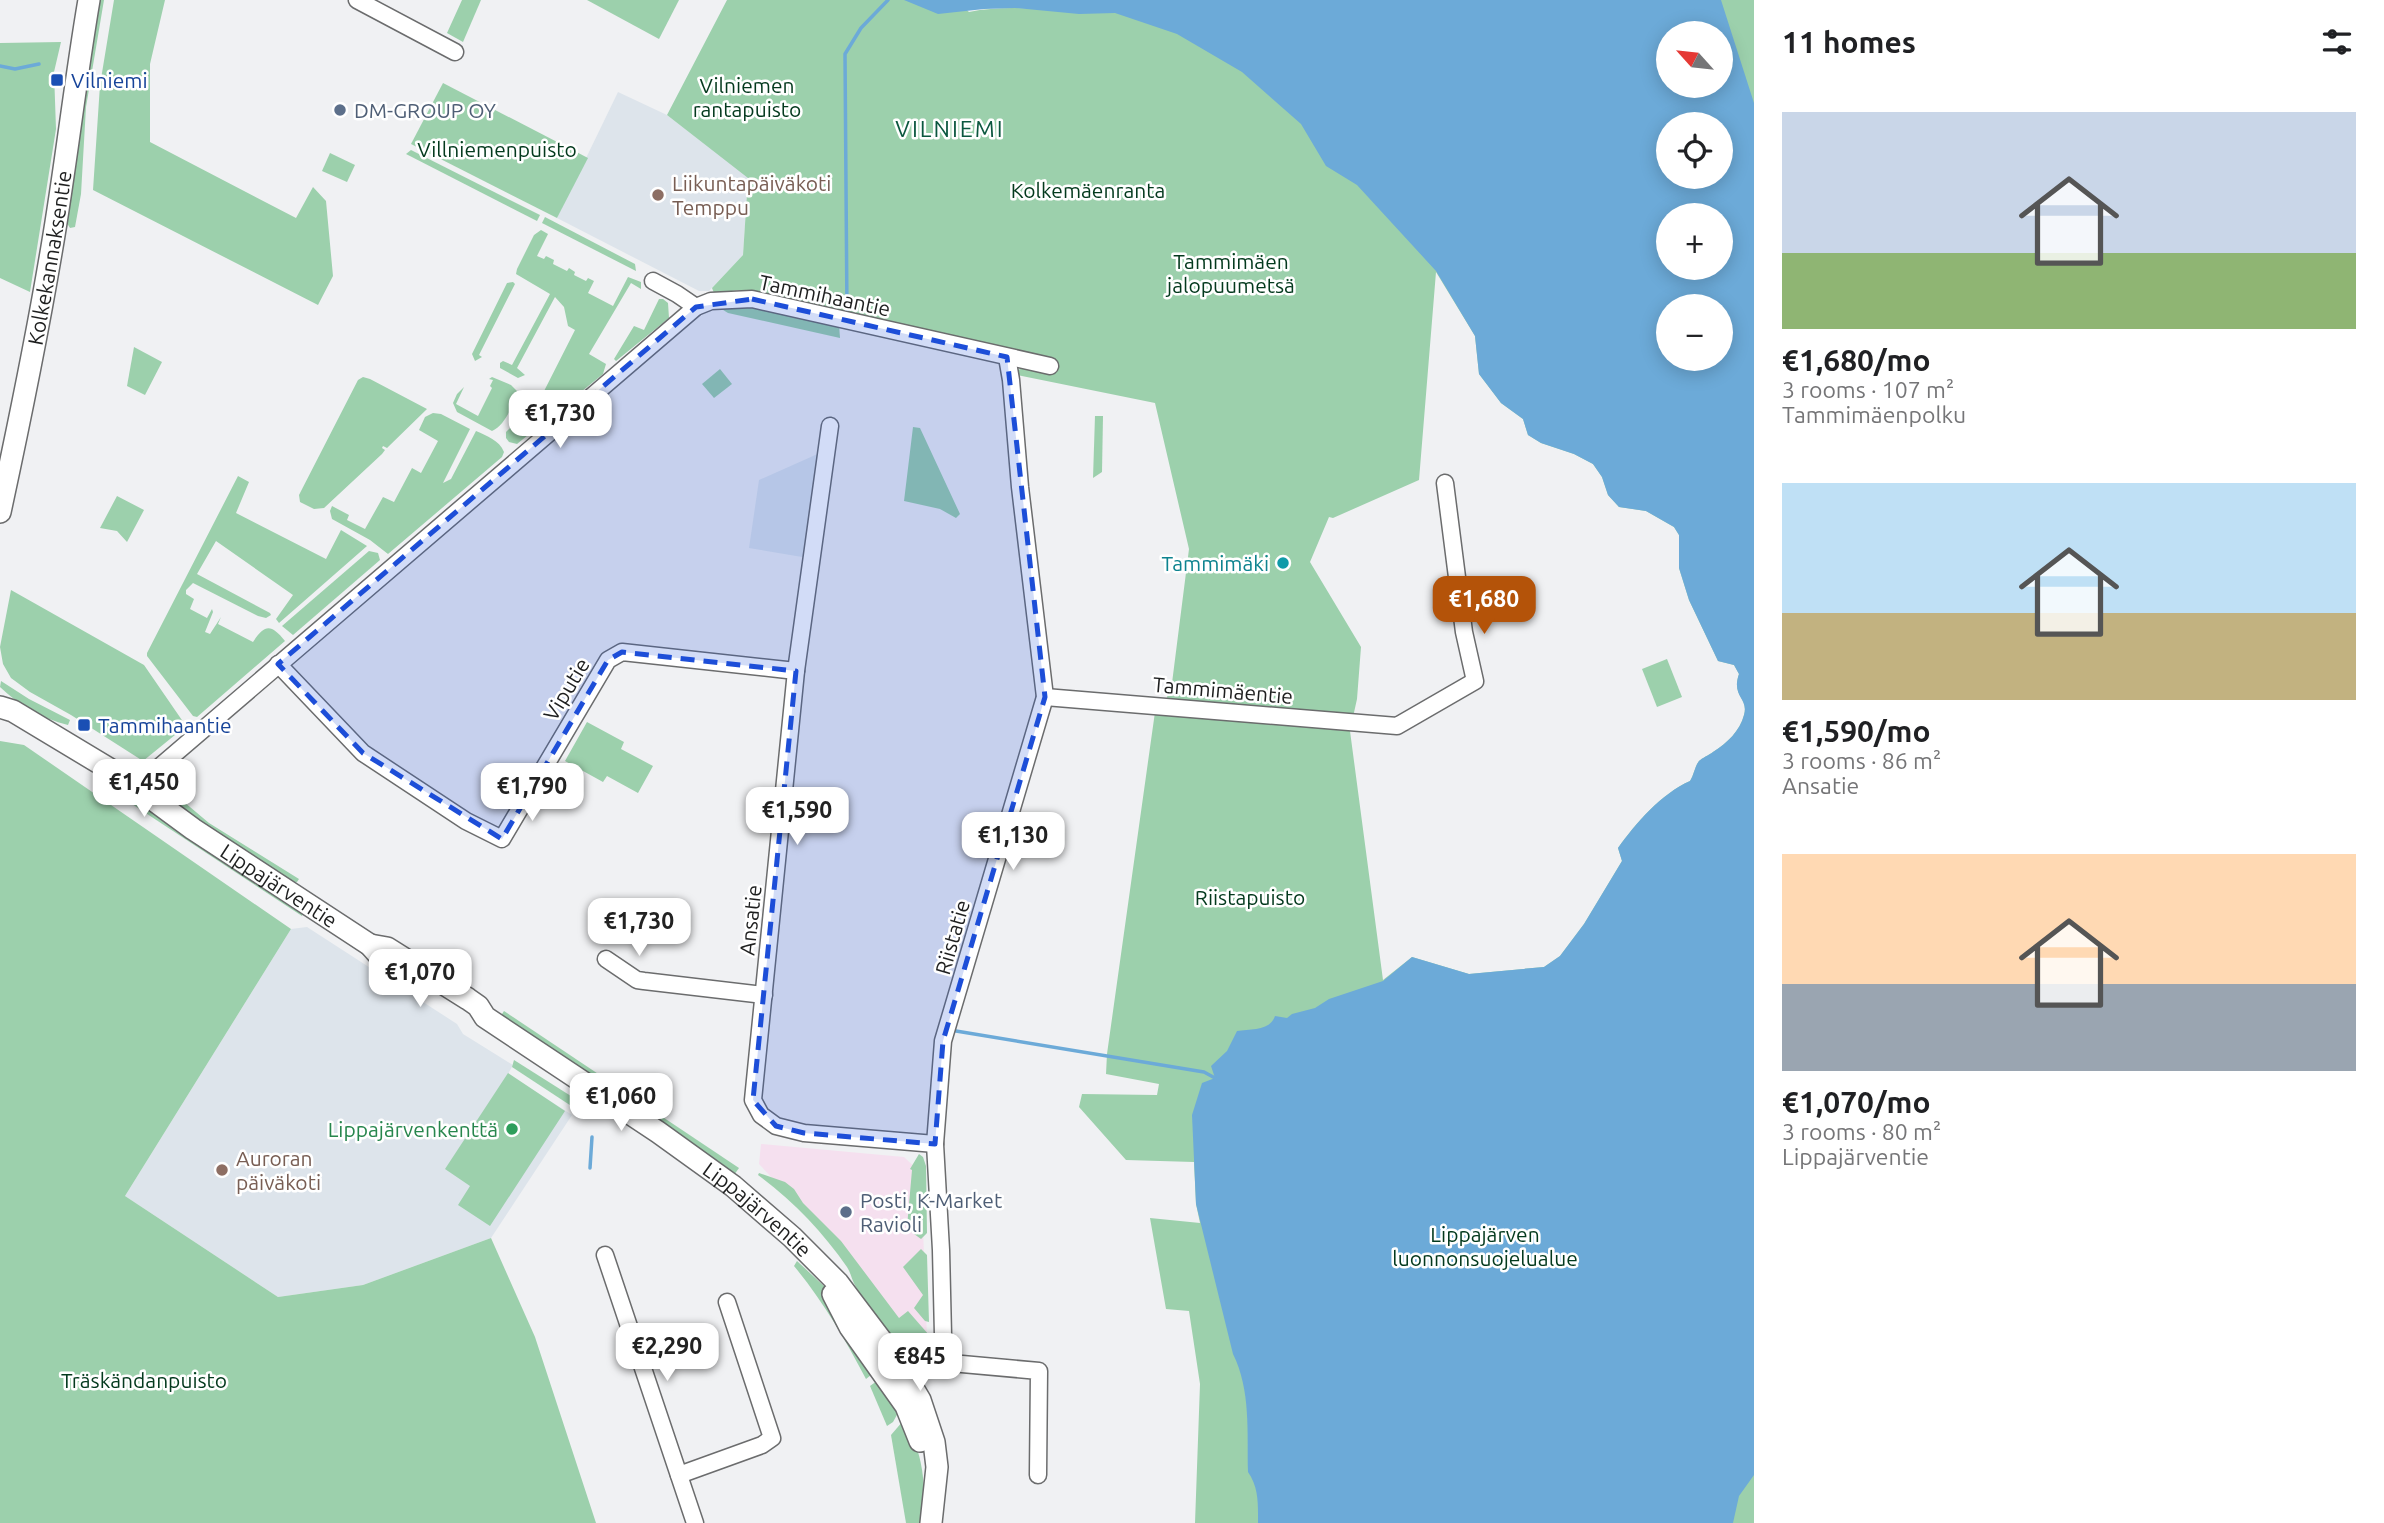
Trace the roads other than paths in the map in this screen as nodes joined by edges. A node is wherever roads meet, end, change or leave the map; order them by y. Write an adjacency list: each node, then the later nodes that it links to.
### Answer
1 (89, 0): 10 (main road, Kolkekannaksentie)
2 (357, 0): 3 (street)
3 (455, 52)
4 (653, 281): 5 (street)
5 (696, 307): 6 (street, Tammihaantie); 11 (street, Tammihaantie)
6 (1007, 357): 7 (street, Tammihaantie); 14 (street, Riistatie)
7 (1050, 366)
8 (830, 426): 12 (street, Ansatie)
9 (1445, 483): 14 (street, Tammimäentie)
10 (0, 512)
11 (278, 664): 12 (street, Viputie); 16 (street, Tammihaantie)
12 (796, 671): 18 (street, Ansatie)
13 (0, 694): 15 (main road, Lippajärventie)
14 (1045, 697): 19 (street, Riistatie)
15 (6, 709): 16 (main road, Lippajärventie)
16 (136, 787): 23 (main road, Lippajärventie)
17 (606, 960): 18 (street)
18 (764, 995): 19 (street, Ansatie)
19 (935, 1144): 22 (street, Riistatie)
20 (605, 1255): 24 (street)
21 (727, 1302): 24 (street)
22 (939, 1357): 23 (street); 25 (street)
23 (901, 1383): 27 (main road, Lippajärventie)
24 (679, 1475): 26 (street)
25 (1038, 1475)
26 (695, 1523)
27 (931, 1523)

